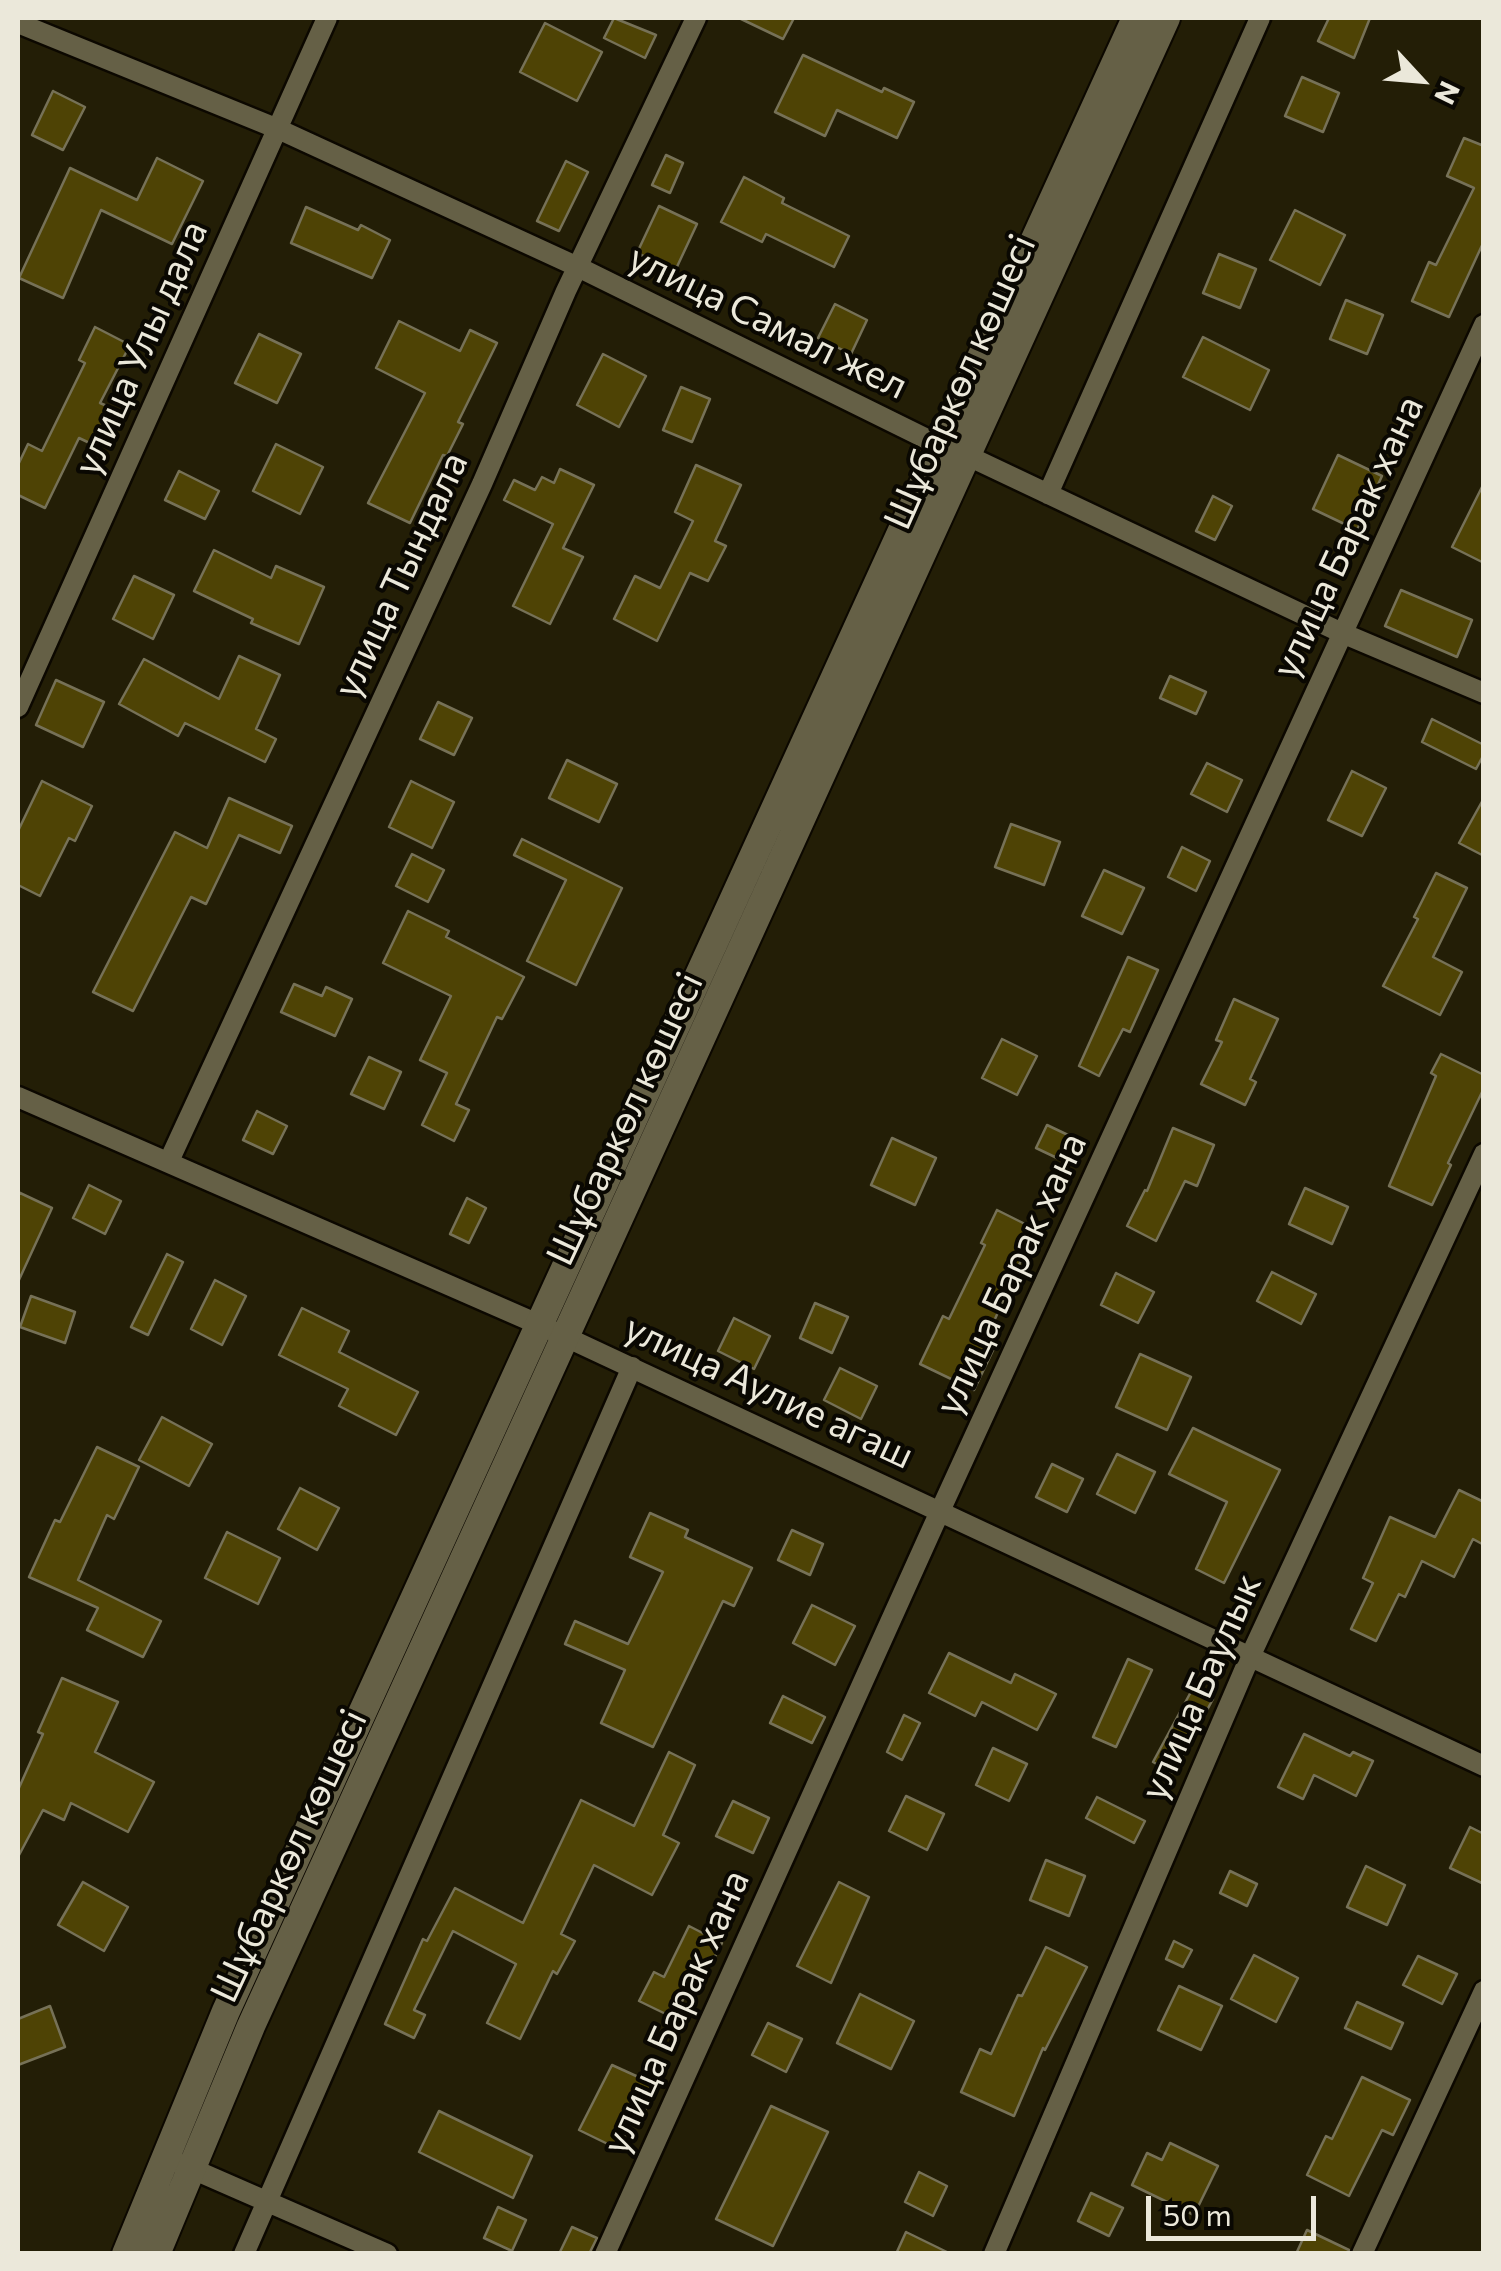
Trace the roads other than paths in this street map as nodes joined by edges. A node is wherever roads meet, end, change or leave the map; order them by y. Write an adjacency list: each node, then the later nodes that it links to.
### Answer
1 (327, 18): 7 (street, улица Улы дала)
2 (696, 18): 8 (street, улица Тындала)
3 (1136, 18): 10 (street, Шұбаркөл көшесі)
4 (1166, 18): 11 (street, Шұбаркөл көшесі)
5 (1260, 18): 12 (street)
6 (18, 24): 7 (street, улица Самал жел)
7 (278, 129): 8 (street, улица Самал жел); 15 (street, улица Улы дала)
8 (578, 267): 10 (street, улица Самал жел); 18 (street, улица Тындала)
9 (1484, 325): 13 (street, улица Барак хана)
10 (939, 445): 11 (street, улица Самал жел); 19 (street, Шұбаркөл көшесі)
11 (968, 456): 12 (street, улица Самал жел); 20 (street, Шұбаркөл көшесі)
12 (1048, 494): 13 (street, улица Самал жел)
13 (1342, 633): 14 (street, улица Самал жел); 22 (street, улица Барак хана)
14 (1484, 692)
15 (18, 707)
16 (18, 1097): 18 (street, улица Аулие агаш)
17 (1484, 1154): 23 (street, улица Баулык)
18 (169, 1160): 19 (street, улица Аулие агаш)
19 (540, 1325): 20 (street, улица Аулие агаш); 26 (street, Шұбаркөл көшесі)
20 (566, 1337): 21 (street, улица Аулие агаш); 27 (street, Шұбаркөл көшесі)
21 (632, 1367): 22 (street, улица Аулие агаш); 28 (street)
22 (941, 1510): 23 (street, улица Аулие агаш); 33 (street, улица Барак хана)
23 (1249, 1658): 24 (street, улица Аулие агаш); 34 (street, улица Баулык)
24 (1484, 1766)
25 (1484, 1991): 35 (street)
26 (166, 2158): 27 (street); 29 (street, Шұбаркөл көшесі)
27 (192, 2169): 28 (street); 30 (street, Шұбаркөл көшесі)
28 (269, 2202): 31 (street); 32 (street)
29 (126, 2254)
30 (156, 2254)
31 (244, 2254)
32 (388, 2254)
33 (605, 2254)
34 (994, 2254)
35 (1362, 2254)

